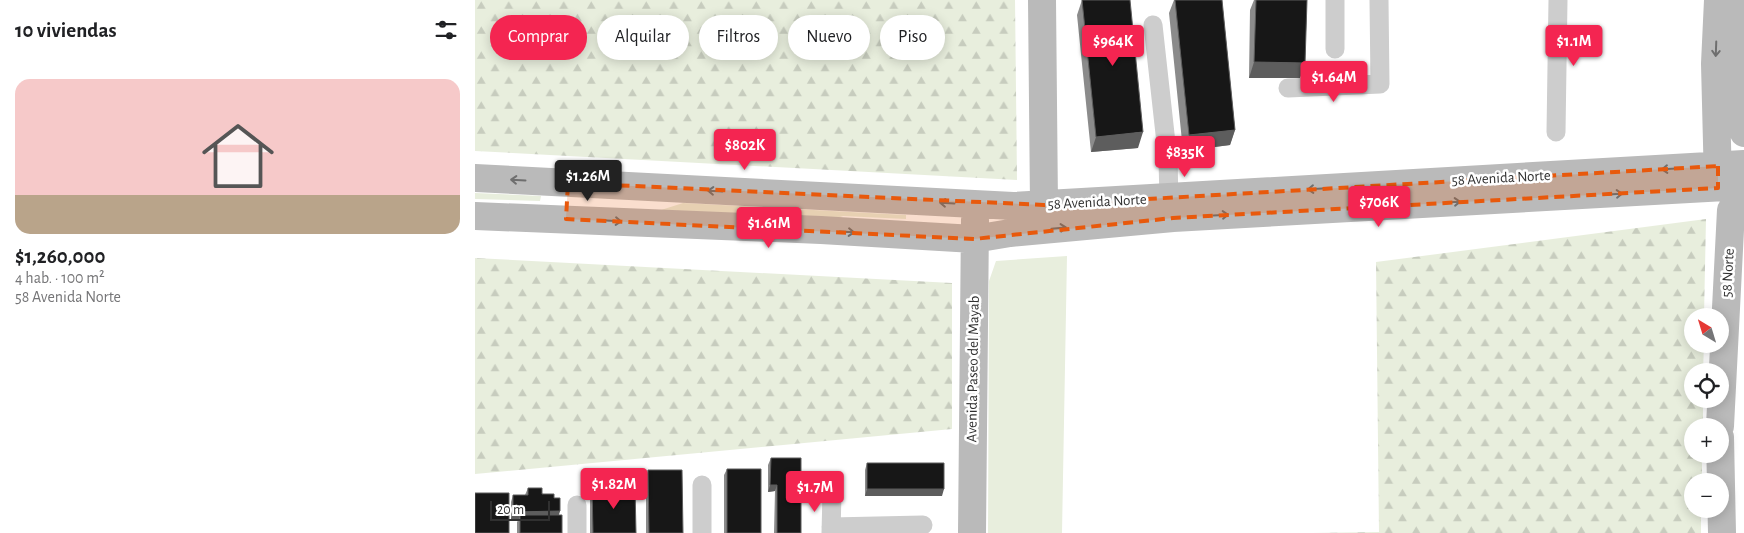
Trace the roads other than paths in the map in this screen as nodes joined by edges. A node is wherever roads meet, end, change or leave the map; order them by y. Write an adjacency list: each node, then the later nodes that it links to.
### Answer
1 (1042, 0): 16 (main road)
2 (1335, 0): 7 (street)
3 (1379, 0): 8 (street)
4 (1558, 0): 9 (street)
5 (1730, 2): 10 (main road, 58 Norte); 13 (main road, 58 Norte, one-way to 13)
6 (1153, 25): 14 (street)
7 (1335, 49)
8 (1288, 88)
9 (1556, 132)
10 (1744, 133)
11 (475, 178): 12 (main road, 58 Avenida Norte, one-way to 11)
12 (568, 183): 15 (main road, 58 Avenida Norte, one-way to 12); 18 (main road)
13 (1733, 184): 14 (main road, 58 Avenida Norte, one-way to 14); 19 (main road, 58 Avenida Norte, one-way to 13); 20 (main road, 58 Norte)
14 (1169, 198): 16 (main road, 58 Avenida Norte)
15 (975, 205): 16 (main road, 58 Avenida Norte); 19 (main road, Avenida Paseo del Mayab)
16 (1044, 205)
17 (475, 216): 18 (main road)
18 (565, 219): 19 (main road, one-way to 19)
19 (975, 239): 29 (main road, Avenida Paseo del Mayab)
20 (1720, 418)
21 (1721, 463): 30 (main road)
22 (702, 485): 28 (street)
23 (832, 493): 26 (street)
24 (577, 505): 27 (street)
25 (923, 525): 26 (street)
26 (831, 530)
27 (577, 533)
28 (702, 533)
29 (972, 533)
30 (1722, 533)

